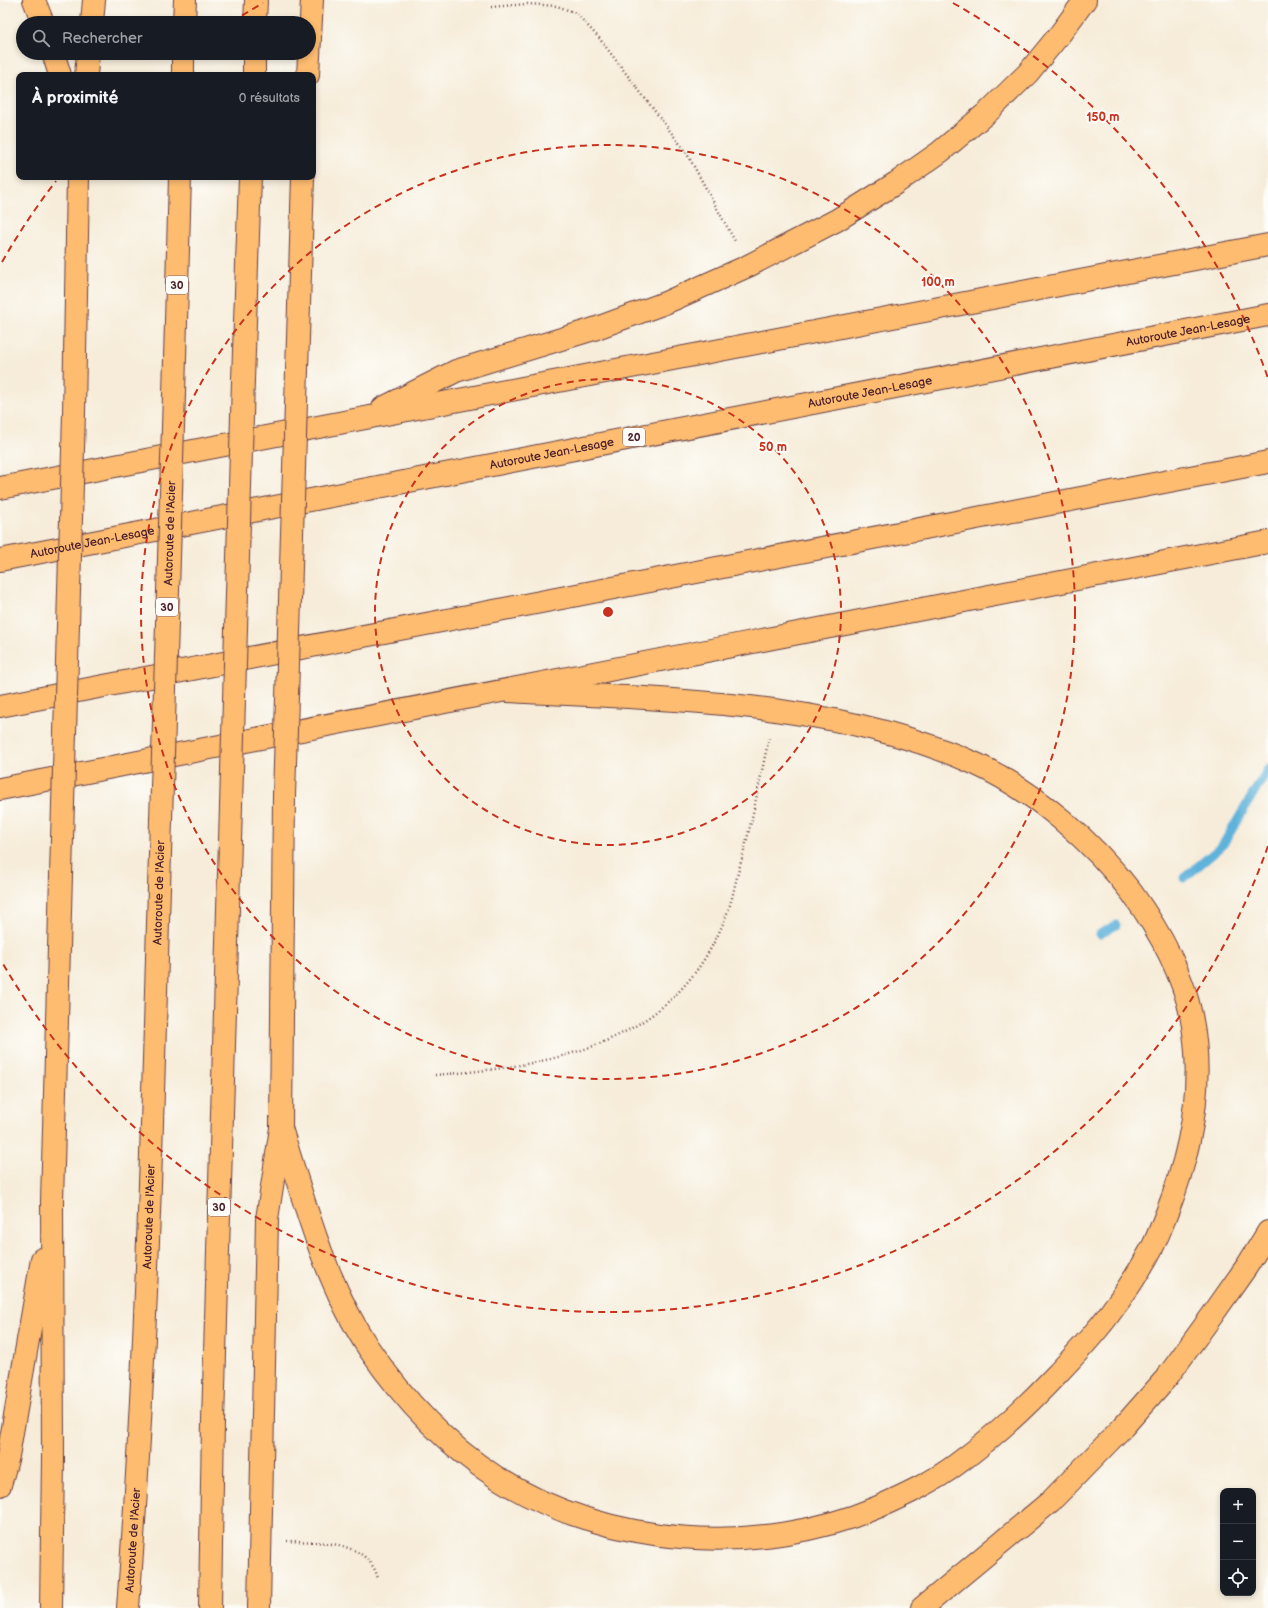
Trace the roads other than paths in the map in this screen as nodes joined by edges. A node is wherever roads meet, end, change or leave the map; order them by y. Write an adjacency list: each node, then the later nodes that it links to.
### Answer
1 (34, 0): 7 (highway)
2 (94, 0): 8 (highway)
3 (185, 0): 9 (highway)
4 (256, 0): 10 (highway)
5 (312, 0): 11 (highway)
6 (1085, 0): 28 (highway)
7 (40, 16)
8 (93, 16)
9 (184, 16)
10 (256, 16)
11 (311, 16)
12 (55, 60): 17 (highway)
13 (87, 60): 18 (highway)
14 (183, 60): 19 (highway)
15 (254, 60): 20 (highway)
16 (309, 60): 21 (highway)
17 (59, 72)
18 (86, 72)
19 (183, 72)
20 (254, 72)
21 (308, 72)
22 (78, 180): 37 (highway, bridge)
23 (180, 180): 41 (highway, Autoroute de l'Acier / 30, bridge)
24 (250, 180): 42 (highway, 30, bridge)
25 (303, 180): 36 (highway, bridge)
26 (1268, 245): 28 (highway)
27 (1268, 314): 32 (highway, Autoroute Jean-Lesage / 20)
28 (362, 418): 30 (highway)
29 (1268, 462): 34 (highway)
30 (0, 488)
31 (1268, 542): 33 (highway)
32 (0, 560)
33 (508, 691): 35 (highway); 36 (highway)
34 (0, 706)
35 (0, 789)
36 (281, 1128): 43 (highway)
37 (52, 1201): 39 (highway); 40 (highway)
38 (1268, 1232): 44 (highway)
39 (0, 1485)
40 (51, 1608)
41 (128, 1608)
42 (210, 1608)
43 (259, 1608)
44 (922, 1608)

